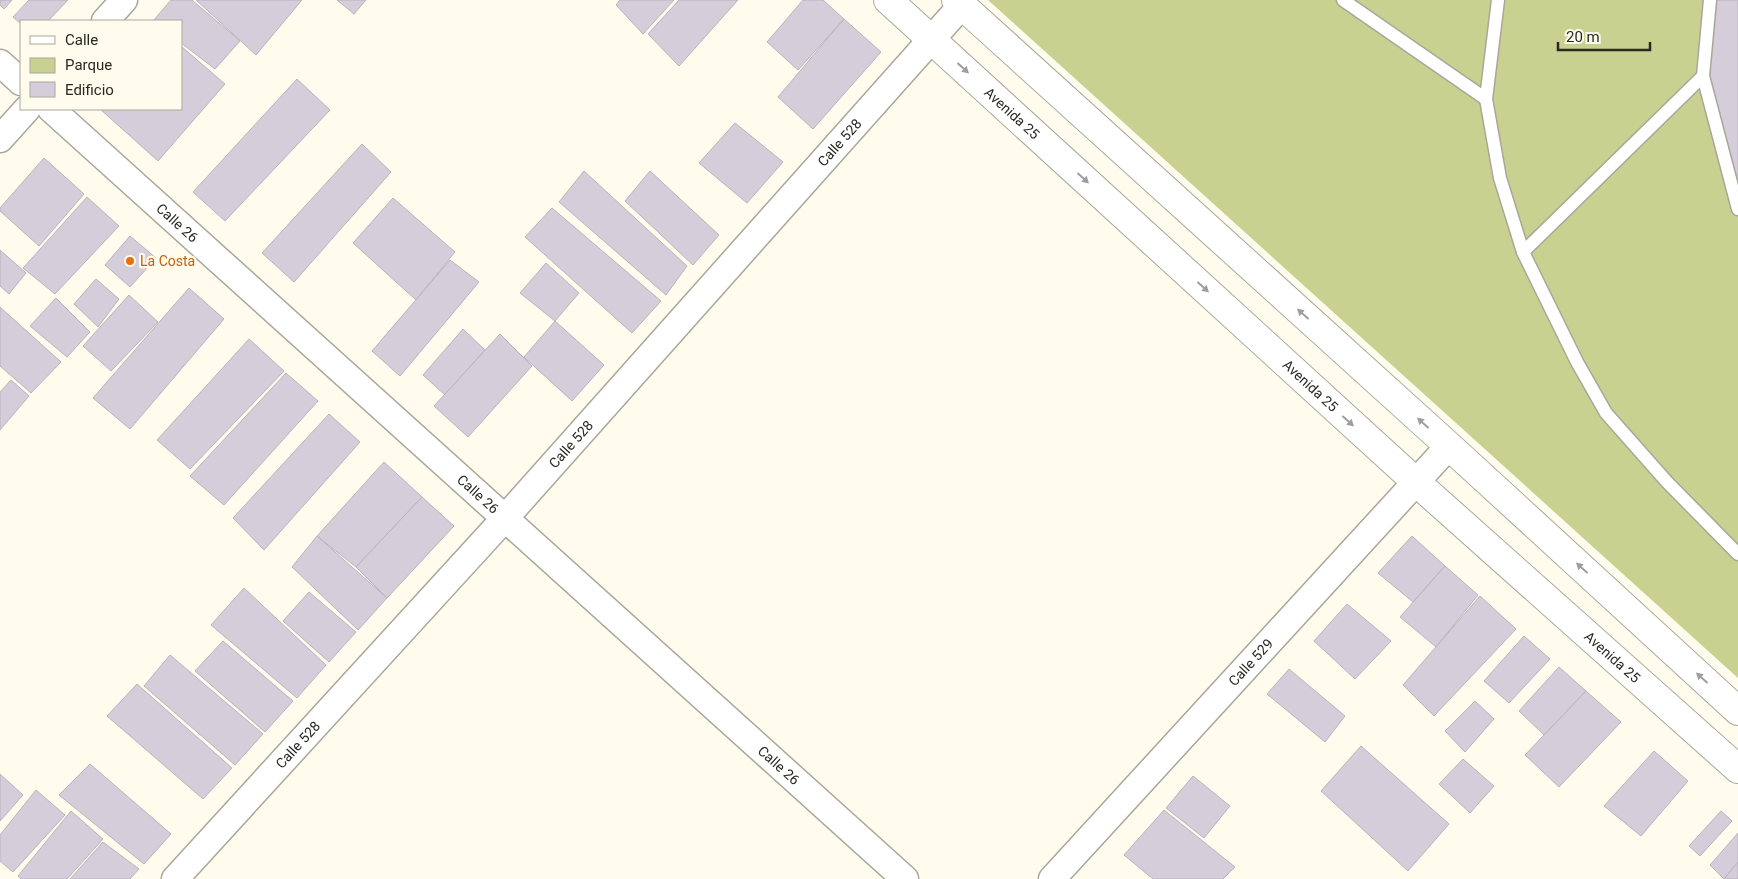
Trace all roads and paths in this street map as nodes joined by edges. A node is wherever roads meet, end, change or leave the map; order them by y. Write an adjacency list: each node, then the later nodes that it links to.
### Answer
1 (124, 0): 7 (street)
2 (888, 0): 8 (main road, Avenida 25)
3 (1343, 0): 12 (lane)
4 (1498, 0): 12 (lane)
5 (1710, 0): 10 (lane)
6 (962, 2): 8 (street, Calle 528); 18 (main road, one-way to 6)
7 (106, 20)
8 (932, 40): 19 (main road, Avenida 25, one-way to 19); 20 (street, Calle 528)
9 (0, 63): 11 (street)
10 (1702, 76): 16 (lane); 17 (lane)
11 (20, 81)
12 (1486, 99): 17 (lane)
13 (25, 110): 15 (street)
14 (52, 110): 20 (street, Calle 26)
15 (0, 139)
16 (1738, 209)
17 (1522, 252): 21 (lane)
18 (1449, 446): 19 (street, Calle 529); 22 (main road, one-way to 18)
19 (1416, 482): 23 (main road, Avenida 25); 26 (street, Calle 529)
20 (506, 518): 24 (street, Calle 528); 25 (street, Calle 26)
21 (1738, 554)
22 (1738, 711)
23 (1738, 769)
24 (174, 879)
25 (905, 879)
26 (1052, 879)

